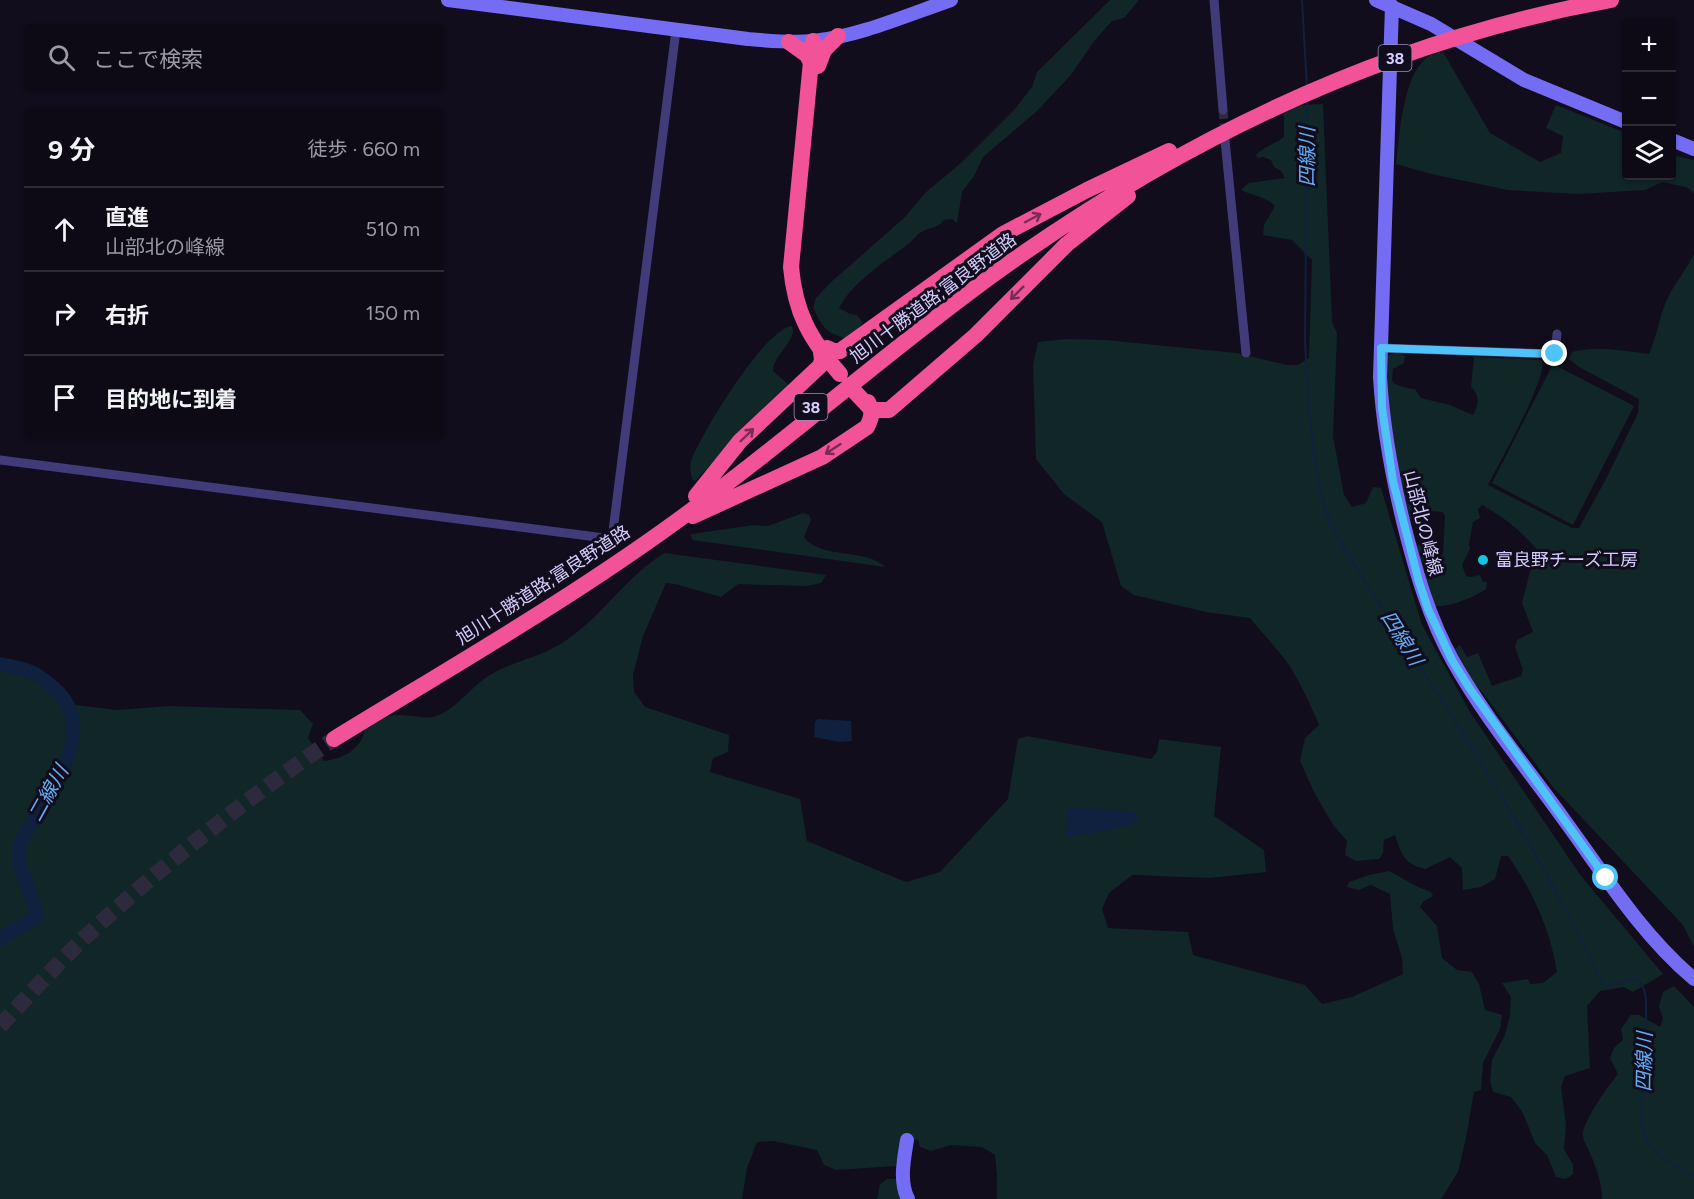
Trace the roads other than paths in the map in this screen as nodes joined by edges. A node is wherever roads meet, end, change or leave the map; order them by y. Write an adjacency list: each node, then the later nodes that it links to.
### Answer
1 (448, 0): 9 (main road)
2 (951, 0): 10 (main road)
3 (1214, 0): 14 (street)
4 (1376, 0): 7 (main road)
5 (1572, 0): 8 (highway, 旭川十勝道路;富良野道路 / 38)
6 (1611, 0): 8 (highway, 旭川十勝道路;富良野道路 / 38)
7 (1392, 6): 15 (main road); 21 (main road, 山部北の峰線)
8 (1494, 23): 19 (highway, 旭川十勝道路;富良野道路 / 38)
9 (676, 30): 12 (main road); 27 (street)
10 (838, 36): 11 (main road); 13 (highway)
11 (817, 40): 12 (main road); 13 (highway)
12 (789, 42): 13 (highway)
13 (815, 65): 22 (highway, 38)
14 (1222, 110)
15 (1622, 121)
16 (1225, 140): 23 (street)
17 (1676, 142): 18 (main road)
18 (1694, 149)
19 (1172, 156): 22 (highway, one-way to 19); 26 (highway, 38, one-way to 26); 28 (highway, 旭川十勝道路;富良野道路 / 38); 29 (highway, 旭川十勝道路;富良野道路 / 38)
20 (1557, 334): 21 (street)
21 (1381, 348): 30 (main road, 山部北の峰線)
22 (824, 350): 24 (highway, 38); 28 (highway, one-way to 22)
23 (1246, 352)
24 (842, 372)
25 (856, 388): 26 (highway)
26 (872, 410): 29 (highway, 38, one-way to 29)
27 (0, 460)
28 (696, 496): 29 (highway, 旭川十勝道路;富良野道路 / 38)
29 (665, 530)
30 (1694, 979)
31 (907, 1140): 32 (main road)
32 (908, 1199)

